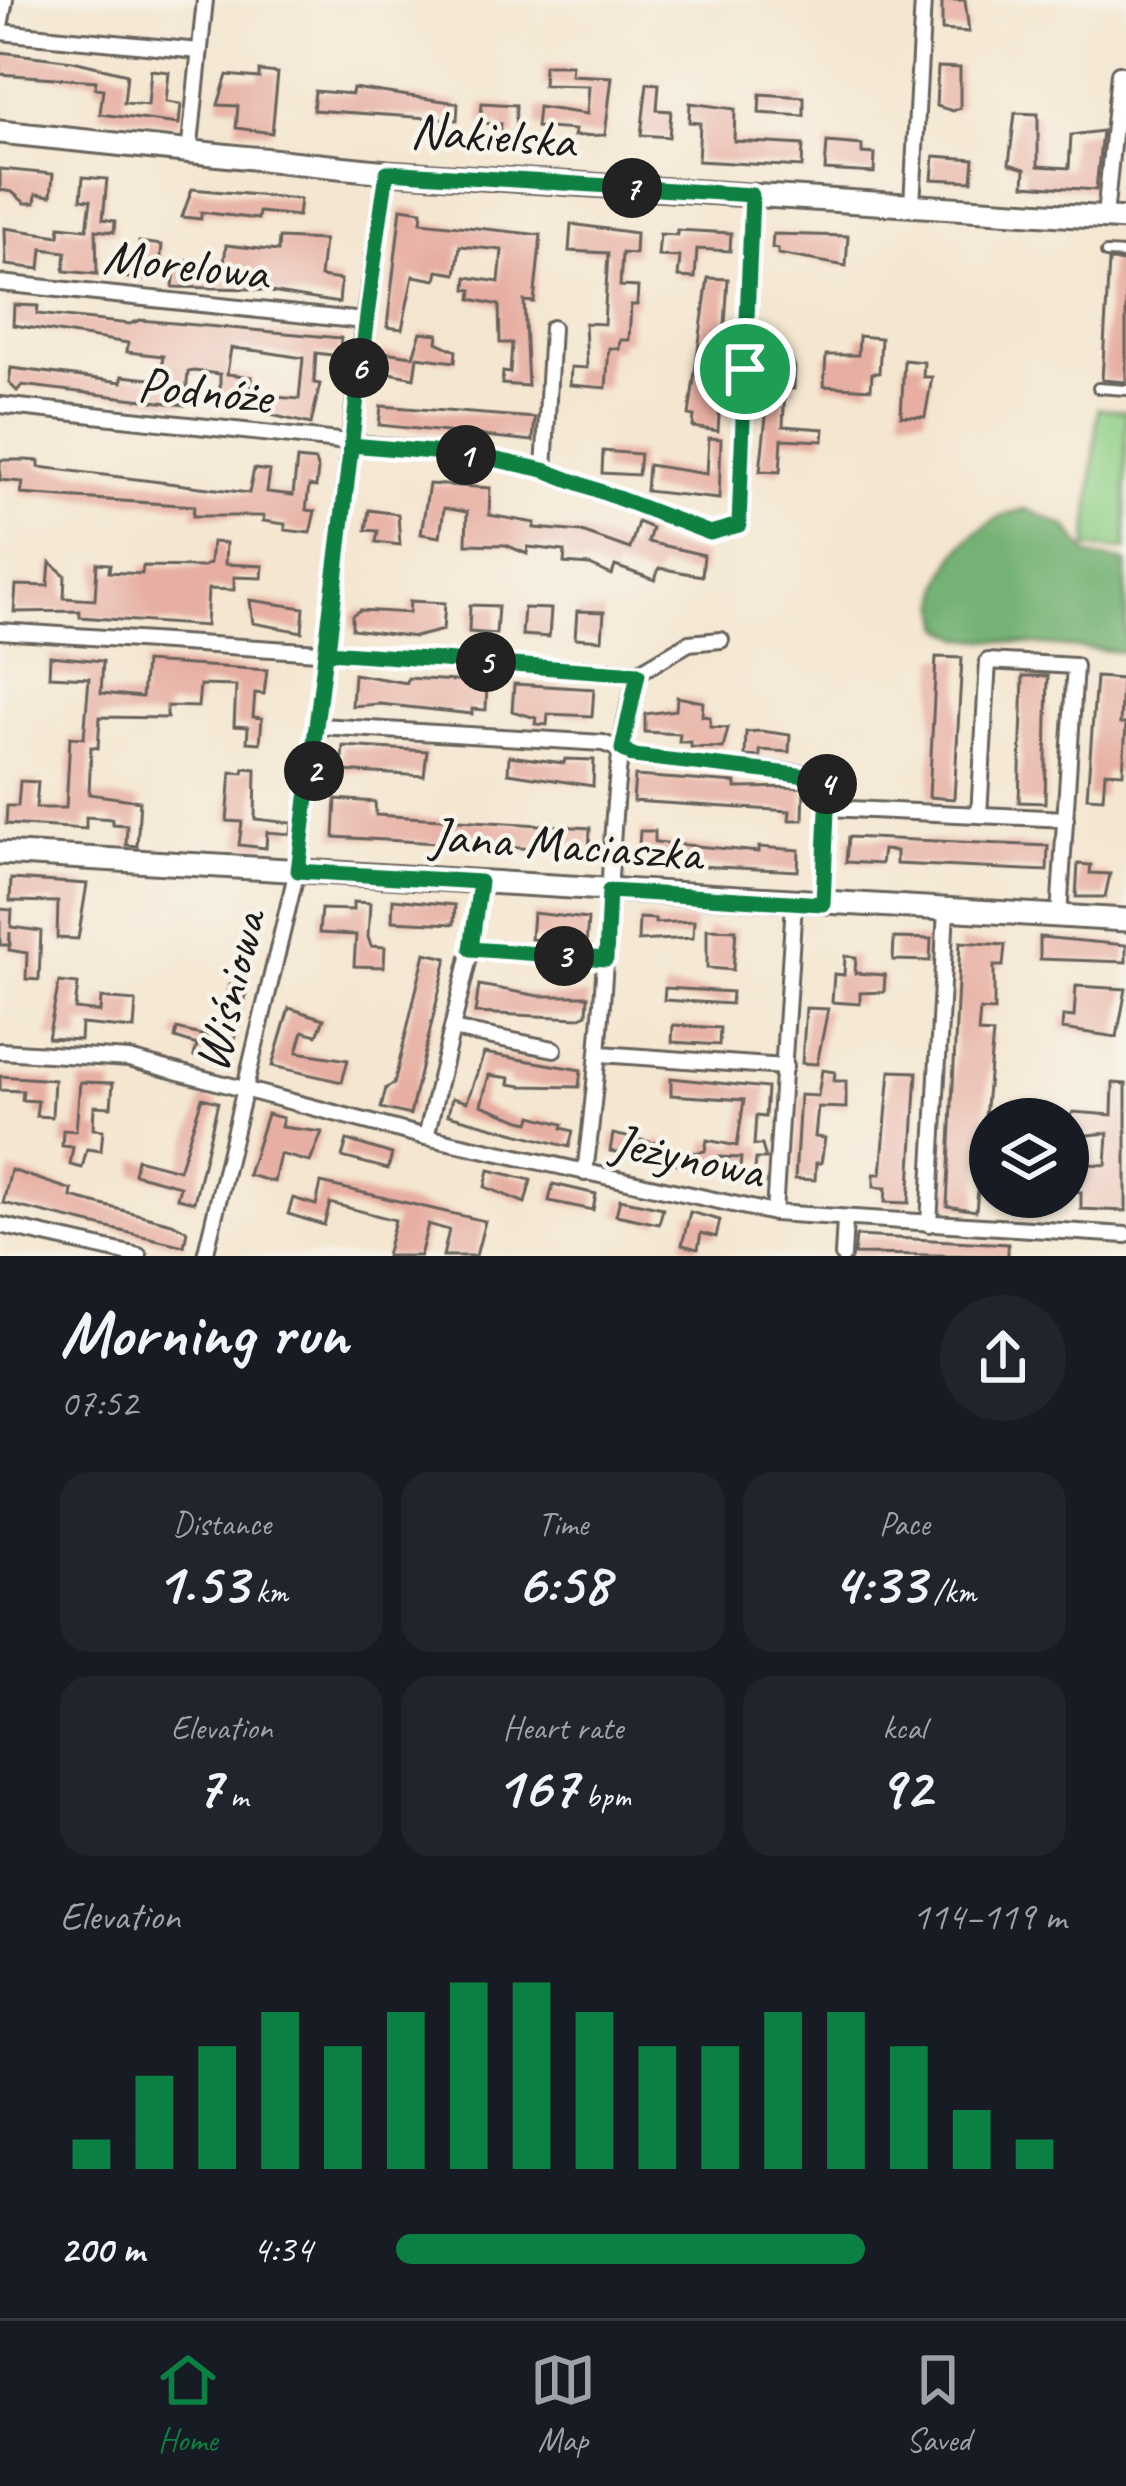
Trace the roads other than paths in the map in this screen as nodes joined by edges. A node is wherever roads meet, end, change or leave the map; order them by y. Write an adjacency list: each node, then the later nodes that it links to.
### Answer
1 (5, 0): 4 (street)
2 (205, 0): 5 (street)
3 (923, 0): 11 (street)
4 (0, 29): 5 (street)
5 (199, 51): 8 (street)
6 (1119, 74): 12 (street)
7 (0, 132): 8 (street, Nakielska)
8 (189, 154): 9 (street, Nakielska)
9 (387, 172): 10 (street, Nakielska); 17 (street, Wiśniowa)
10 (752, 195): 11 (street, Nakielska); 23 (street, Podnóże)
11 (912, 205): 12 (street, Nakielska)
12 (1115, 218)
13 (1106, 253): 14 (lane)
14 (1126, 254)
15 (1, 283): 16 (street); 17 (street, Morelowa)
16 (0, 301)
17 (364, 321): 22 (street, Wiśniowa)
18 (551, 328): 23 (street)
19 (1098, 388): 20 (lane)
20 (1126, 390)
21 (0, 405): 22 (street, Podnóże)
22 (351, 445): 23 (street, Podnóże); 26 (street, Wiśniowa)
23 (544, 470)
24 (0, 631): 26 (street)
25 (721, 640): 27 (street)
26 (328, 652): 27 (street); 28 (street, Wiśniowa)
27 (638, 674): 29 (street)
28 (320, 726): 29 (street); 34 (street, Wiśniowa)
29 (622, 749): 30 (street); 36 (street)
30 (828, 808): 31 (street); 38 (street)
31 (979, 814): 32 (street); 32 (street)
32 (1066, 819): 40 (street)
33 (0, 853): 34 (street, Jana Maciaszka)
34 (298, 871): 35 (street, Jana Maciaszka); 49 (street, Wiśniowa)
35 (480, 882): 36 (street, Jana Maciaszka); 42 (street)
36 (609, 891): 37 (street, Jana Maciaszka); 43 (street)
37 (794, 903): 38 (street, Jana Maciaszka); 48 (street)
38 (823, 904): 39 (street, Jana Maciaszka)
39 (946, 910): 40 (street, Jana Maciaszka); 54 (street)
40 (1059, 916): 41 (street, Jana Maciaszka)
41 (1126, 920)
42 (471, 949): 43 (street); 44 (street)
43 (606, 959): 47 (street)
44 (452, 1029): 45 (street); 50 (street)
45 (554, 1049)
46 (0, 1051): 49 (street, Jeżynowa)
47 (601, 1054): 48 (street); 51 (street)
48 (785, 1067): 52 (street)
49 (244, 1087): 50 (street, Jeżynowa); 58 (street, Wiśniowa)
50 (426, 1137): 51 (street, Jeżynowa)
51 (585, 1173): 52 (street, Jeżynowa)
52 (775, 1213): 53 (street, Jeżynowa)
53 (845, 1219): 54 (street, Jeżynowa); 59 (street)
54 (929, 1223): 56 (street, Jeżynowa)
55 (0, 1225): 57 (street)
56 (1126, 1234)
57 (139, 1256)
58 (205, 1256)
59 (843, 1256)

